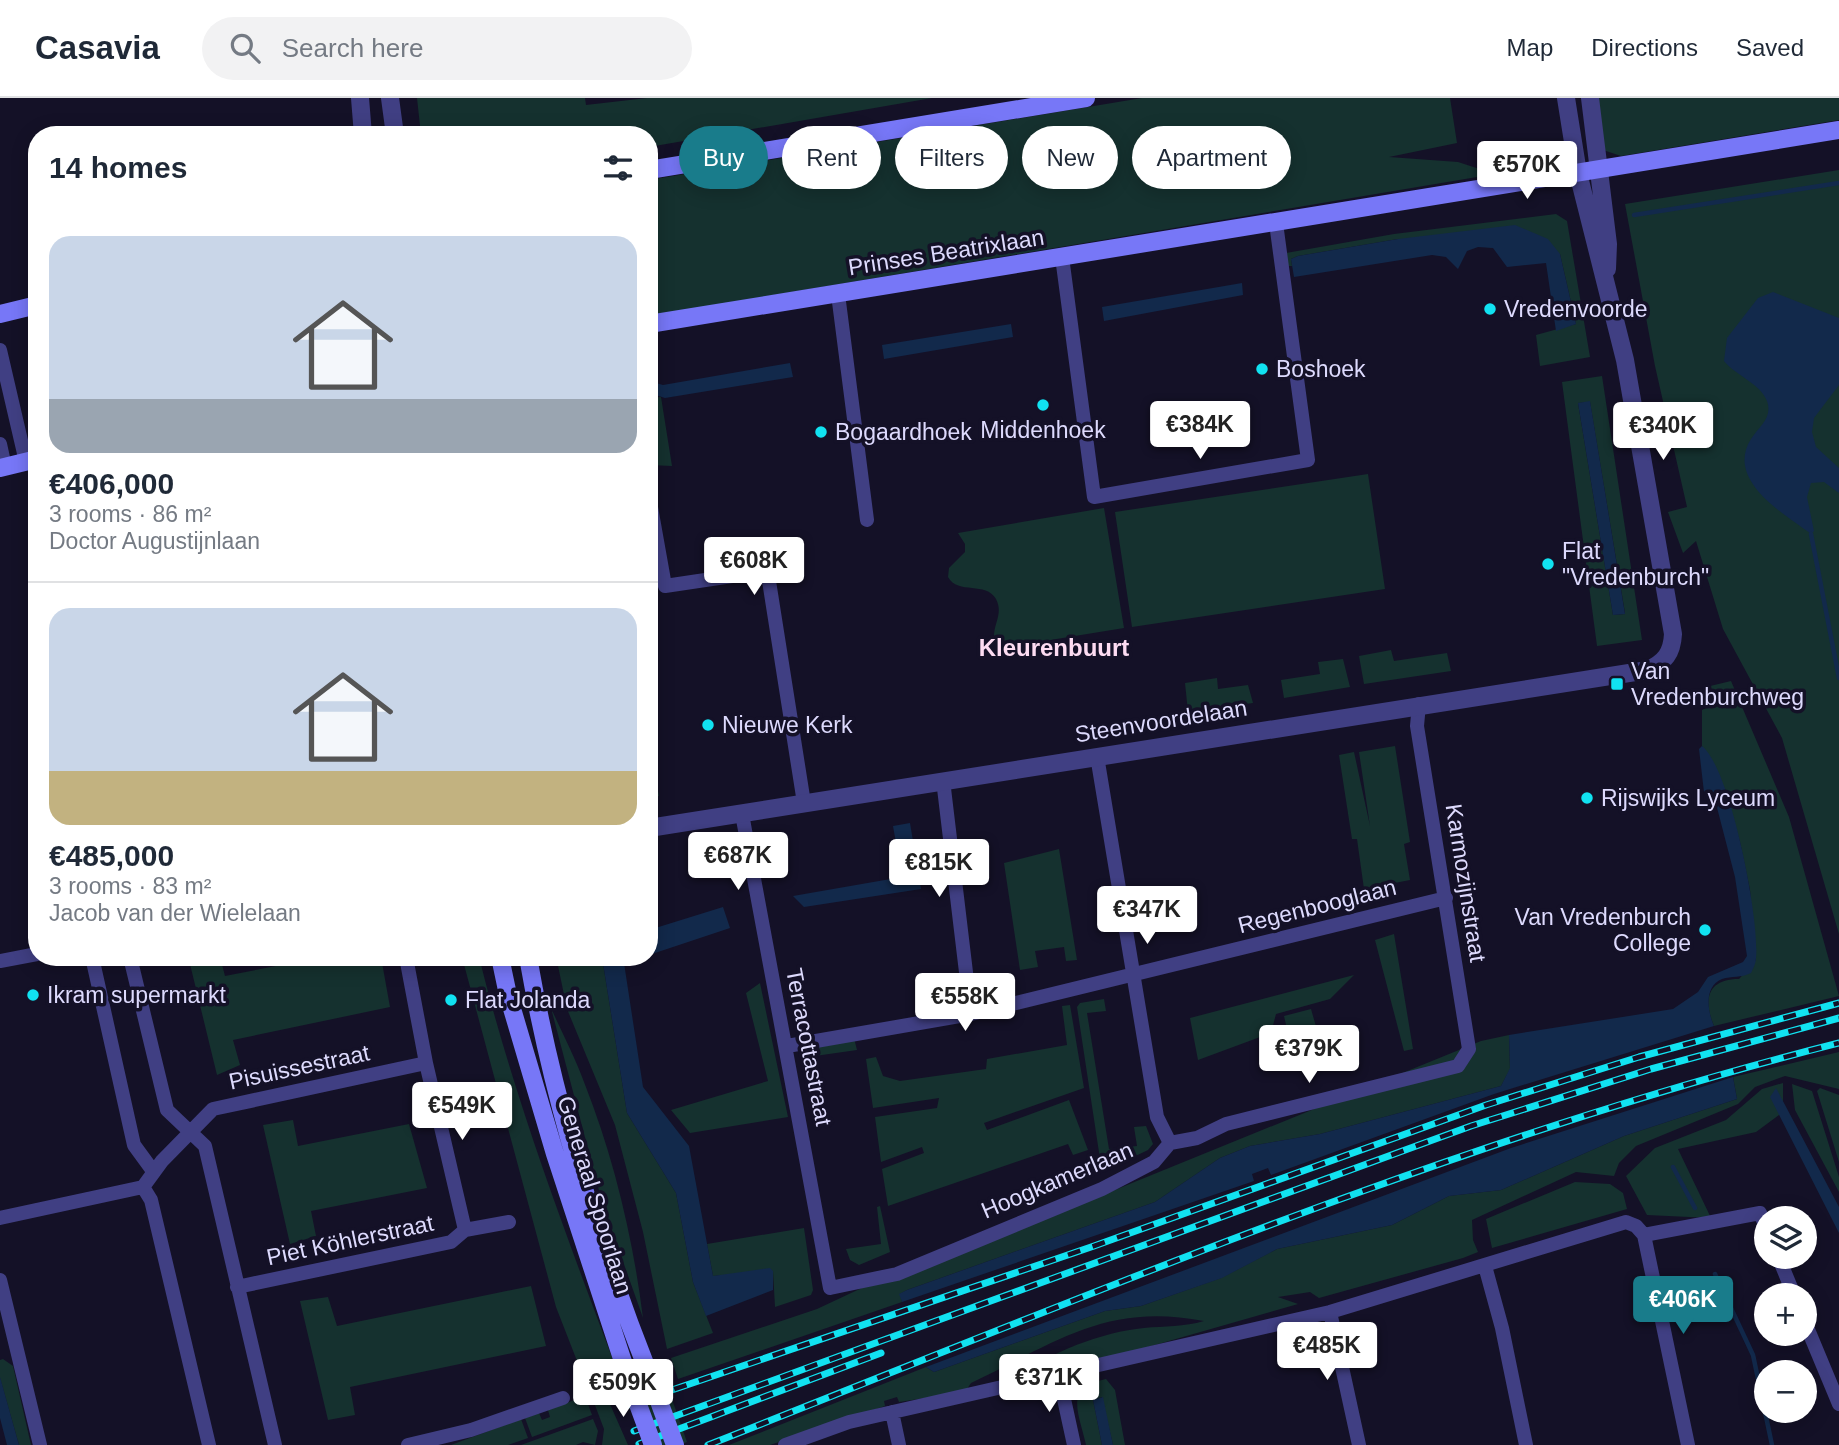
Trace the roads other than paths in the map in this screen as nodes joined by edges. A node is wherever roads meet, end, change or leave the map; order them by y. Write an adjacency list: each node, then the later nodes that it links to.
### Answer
1 (360, 98): 6 (street)
2 (390, 98): 7 (street)
3 (1086, 98): 9 (main road)
4 (1566, 98): 11 (street)
5 (1590, 98): 10 (street)
6 (362, 126)
7 (394, 126)
8 (1839, 130): 10 (main road, Prinses Beatrixlaan)
9 (658, 169)
10 (1600, 169): 11 (main road, Prinses Beatrixlaan); 14 (street)
11 (1578, 173): 12 (main road, Prinses Beatrixlaan); 14 (street)
12 (1276, 222): 13 (main road, Prinses Beatrixlaan); 13 (street, Prinses Beatrixlaan)
13 (1062, 257): 15 (main road, Prinses Beatrixlaan)
14 (1607, 280): 26 (street, Steenvoordelaan)
15 (838, 294): 18 (main road, Prinses Beatrixlaan); 24 (street, Prinses Beatrixlaan)
16 (28, 307): 17 (main road)
17 (0, 314)
18 (658, 323)
19 (0, 350): 21 (street)
20 (0, 444): 23 (street)
21 (28, 450)
22 (28, 462): 23 (main road)
23 (2, 468)
24 (867, 520)
25 (658, 547): 29 (street)
26 (1419, 704): 27 (street, Steenvoordelaan); 32 (street, Karmozijnstraat)
27 (1097, 756): 28 (street, Steenvoordelaan); 40 (street)
28 (943, 780): 29 (street, Steenvoordelaan); 41 (street)
29 (804, 803): 30 (street, Steenvoordelaan)
30 (742, 814): 31 (street, Steenvoordelaan); 42 (street, Terracottastraat)
31 (658, 827)
32 (1446, 898): 40 (street, Regenbooglaan); 44 (street, Karmozijnstraat)
33 (28, 956): 34 (street)
34 (0, 961)
35 (94, 966): 47 (street)
36 (132, 966): 45 (street)
37 (408, 966): 43 (street)
38 (502, 966): 69 (main road, Generaal Spoorlaan, bridge)
39 (529, 966): 70 (main road, Generaal Spoorlaan, bridge)
40 (1133, 974): 41 (street, Regenbooglaan); 46 (street)
41 (971, 1014): 42 (street, Regenbooglaan)
42 (787, 1046): 57 (street, Terracottastraat)
43 (426, 1063): 45 (street, Pisuissestraat); 52 (street)
44 (1458, 1066): 46 (street, Hoogkamerlaan)
45 (189, 1131): 47 (street, Pisuissestraat); 56 (street)
46 (1170, 1143): 57 (street, Hoogkamerlaan)
47 (153, 1171): 48 (street, Pisuissestraat)
48 (143, 1187): 50 (street); 66 (street)
49 (1754, 1214): 53 (street)
50 (0, 1218)
51 (509, 1222): 52 (street, Piet Köhlerstraat)
52 (465, 1230): 56 (street, Piet Köhlerstraat)
53 (1644, 1235): 54 (street); 76 (street)
54 (1485, 1266): 58 (street); 75 (street)
55 (0, 1280): 59 (street)
56 (237, 1287): 67 (street)
57 (830, 1288)
58 (1330, 1312): 61 (street); 74 (street)
59 (7, 1342): 65 (street)
60 (1815, 1346): 63 (street)
61 (1059, 1376): 64 (street); 73 (street)
62 (563, 1398): 68 (street)
63 (1839, 1404)
64 (892, 1412): 71 (street); 72 (street)
65 (40, 1445)
66 (209, 1445)
67 (275, 1445)
68 (408, 1445)
69 (653, 1445)
70 (675, 1445)
71 (785, 1445)
72 (900, 1445)
73 (1074, 1445)
74 (1359, 1445)
75 (1526, 1445)
76 (1688, 1445)

